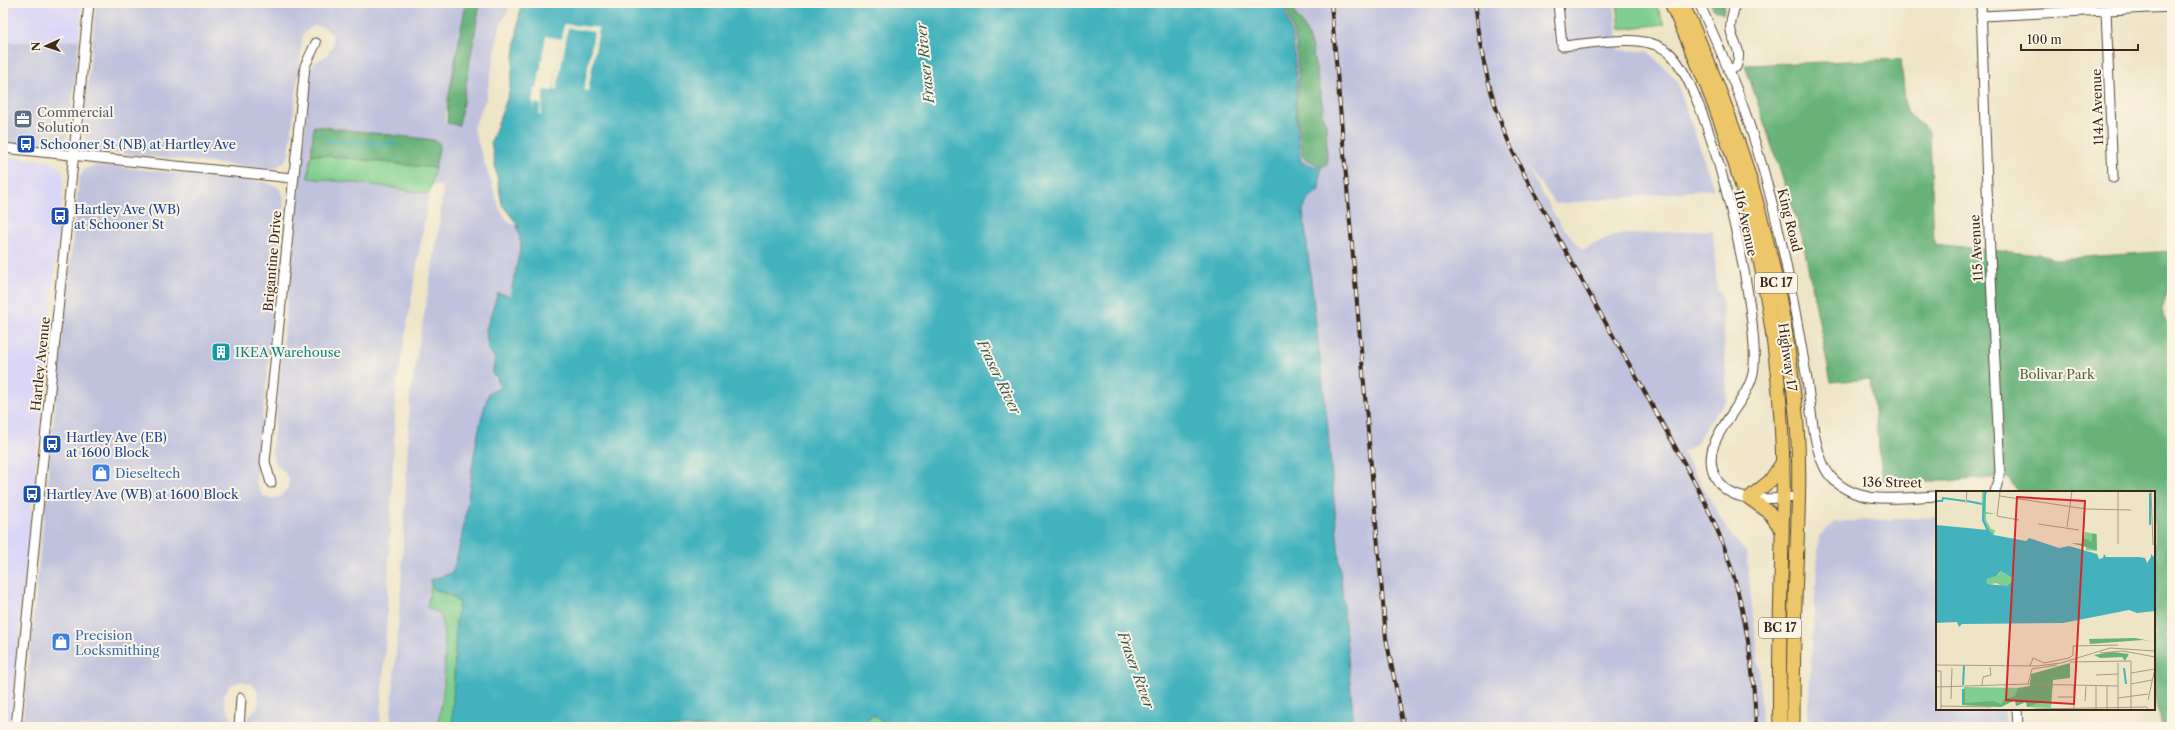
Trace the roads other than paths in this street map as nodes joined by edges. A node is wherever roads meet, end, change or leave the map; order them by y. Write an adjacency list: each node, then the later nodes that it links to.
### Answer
1 (89, 3): 14 (street, Hartley Avenue)
2 (1558, 3): 23 (street, 116 Avenue)
3 (1671, 3): 17 (highway, Highway 17 / BC 17)
4 (1682, 3): 22 (highway, Highway 17 / BC 17)
5 (1699, 3): 12 (street, King Road)
6 (1735, 3): 12 (street)
7 (1981, 3): 10 (street, 115 Avenue)
8 (2172, 8): 9 (street)
9 (2106, 10): 10 (street); 16 (street, 114A Avenue)
10 (1982, 16): 20 (street, 115 Avenue)
11 (316, 42): 15 (street, Brigantine Drive)
12 (1729, 70): 18 (street, King Road)
13 (3, 148): 14 (street)
14 (74, 156): 15 (street); 28 (street, Hartley Avenue)
15 (292, 178): 19 (street, Brigantine Drive)
16 (2113, 178)
17 (1783, 462): 23 (highway); 24 (highway, Highway 17 / BC 17)
18 (1830, 476): 21 (street, 136 Street)
19 (271, 483)
20 (1995, 491)
21 (1936, 496)
22 (1798, 497): 24 (street); 31 (highway, Highway 17 / BC 17)
23 (1749, 498): 24 (street); 25 (highway)
24 (1783, 498): 25 (highway, Highway 17 / BC 17)
25 (1782, 530): 30 (highway, Highway 17 / BC 17)
26 (241, 698): 29 (street)
27 (2017, 710): 32 (street)
28 (16, 727)
29 (239, 727)
30 (1780, 727)
31 (1793, 727)
32 (2018, 727)

